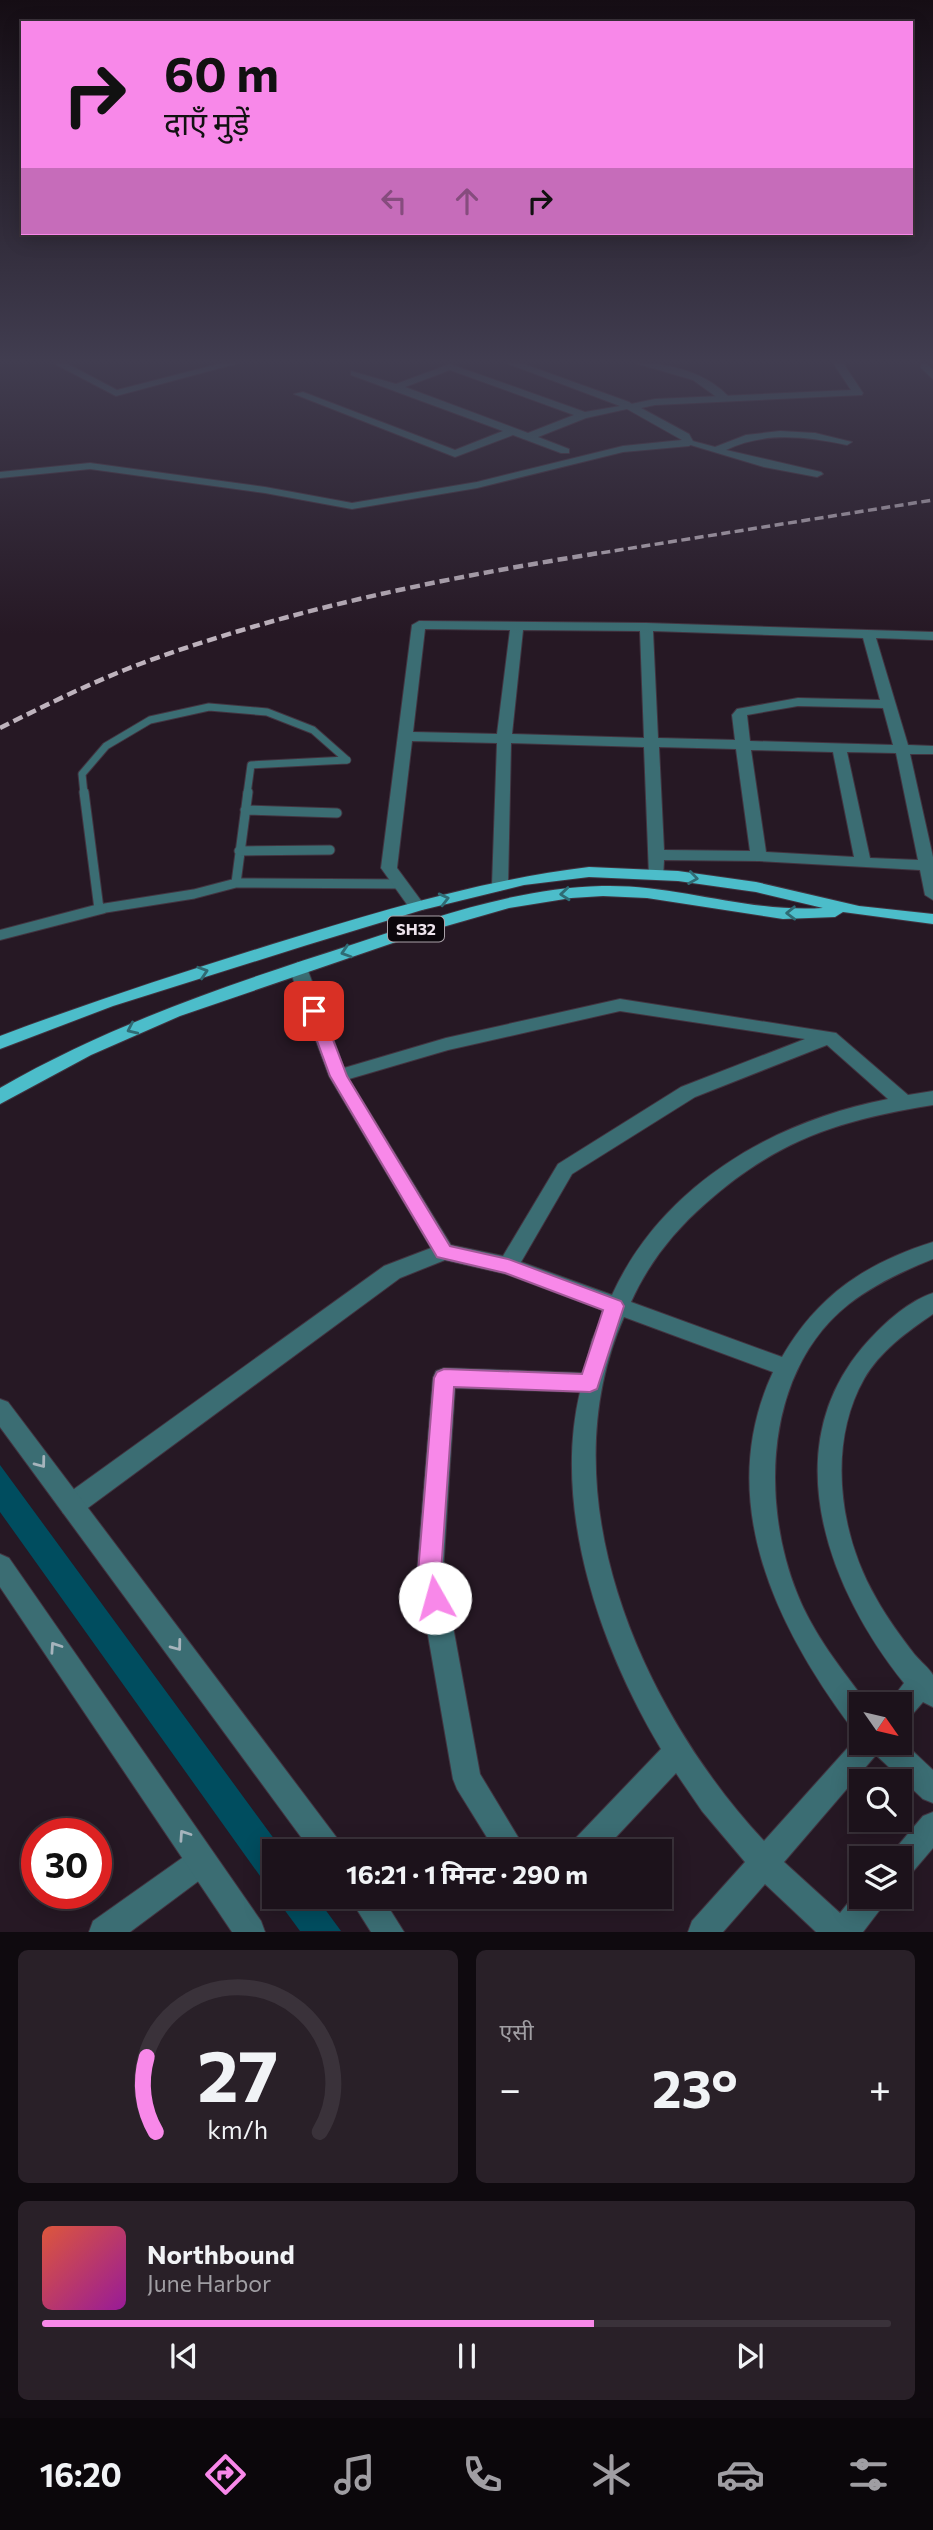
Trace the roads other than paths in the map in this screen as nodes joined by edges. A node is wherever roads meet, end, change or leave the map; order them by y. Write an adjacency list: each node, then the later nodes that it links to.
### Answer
1 (606, 453): 4 (street)
2 (725, 453): 3 (street)
3 (817, 474)
4 (0, 475)
5 (517, 626): 6 (street); 10 (street); 11 (street)
6 (646, 627): 7 (street); 12 (street)
7 (868, 633): 8 (street); 9 (street)
8 (933, 636)
9 (890, 704): 13 (street); 15 (street)
10 (406, 736): 11 (street); 27 (street)
11 (504, 739): 12 (street); 28 (street)
12 (651, 742): 13 (street); 21 (street)
13 (744, 745): 14 (street); 22 (street)
14 (839, 747): 15 (street); 23 (street)
15 (902, 749): 16 (street); 24 (street)
16 (933, 750)
17 (245, 810): 18 (lane); 20 (lane); 31 (lane)
18 (337, 813)
19 (330, 850): 20 (lane)
20 (239, 851): 26 (lane)
21 (656, 855): 22 (street); 25 (street)
22 (759, 856): 23 (street)
23 (863, 861): 24 (street)
24 (929, 865): 29 (street)
25 (657, 875): 28 (main road, SH32); 32 (main road, SH32, one-way to 32)
26 (236, 883): 27 (lane); 31 (lane)
27 (401, 884): 30 (street)
28 (500, 886): 30 (main road, SH32, one-way to 28)
29 (933, 895)
30 (416, 906): 36 (main road, SH32, one-way to 30)
31 (99, 909): 34 (street)
32 (859, 911): 33 (main road, SH32); 35 (main road, SH32, one-way to 35)
33 (933, 919)
34 (0, 934)
35 (298, 968): 40 (street); 41 (main road, SH32, one-way to 41)
36 (29, 1030): 37 (main road, SH32); 39 (main road, SH32)
37 (0, 1033)
38 (829, 1037): 40 (street); 43 (street); 46 (street)
39 (0, 1042)
40 (338, 1076): 45 (street)
41 (0, 1097)
42 (933, 1098): 43 (street)
43 (904, 1102): 48 (street)
44 (933, 1250): 49 (street)
45 (444, 1252): 46 (street); 52 (street)
46 (508, 1266): 48 (street)
47 (933, 1302): 54 (street)
48 (614, 1306): 49 (street); 50 (street)
49 (785, 1367): 56 (street)
50 (590, 1383): 57 (street); 63 (street)
51 (0, 1409): 52 (street, one-way to 52)
52 (72, 1505): 62 (street, one-way to 62)
53 (0, 1566): 66 (street, one-way to 53)
54 (927, 1689): 55 (street)
55 (912, 1700)
56 (849, 1701)
57 (678, 1751): 64 (street); 67 (street)
58 (858, 1755): 67 (street)
59 (896, 1755): 60 (street)
60 (933, 1789)
61 (933, 1826): 65 (street)
62 (320, 1839)
63 (505, 1839)
64 (594, 1839)
65 (912, 1851)
66 (202, 1861): 70 (street); 71 (street)
67 (764, 1862): 73 (street); 74 (street)
68 (373, 1909): 72 (street)
69 (861, 1909): 74 (street)
70 (104, 1931)
71 (250, 1931)
72 (390, 1931)
73 (703, 1931)
74 (841, 1931)

